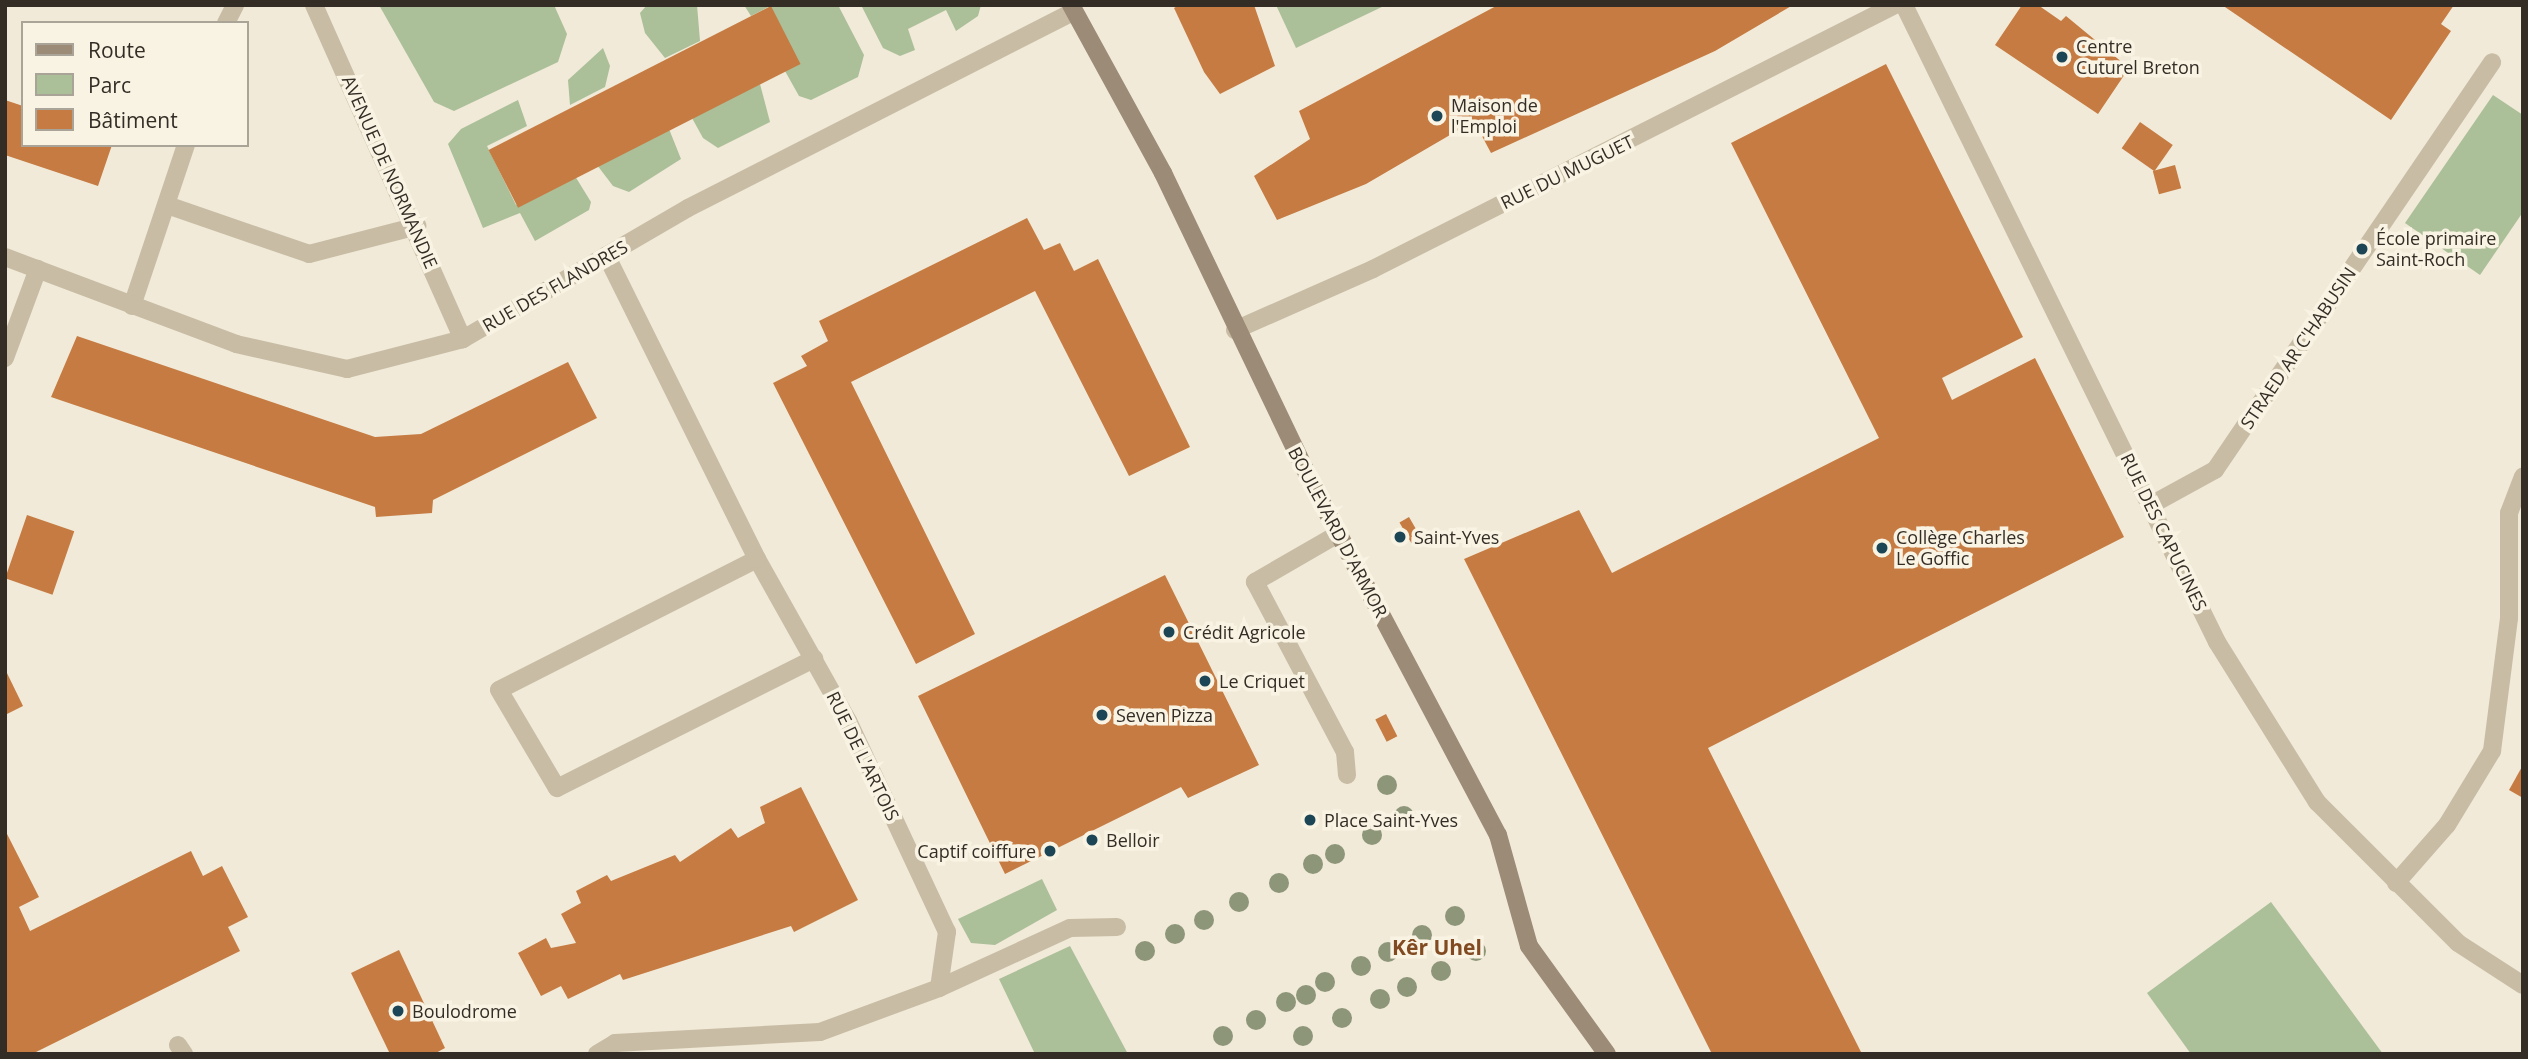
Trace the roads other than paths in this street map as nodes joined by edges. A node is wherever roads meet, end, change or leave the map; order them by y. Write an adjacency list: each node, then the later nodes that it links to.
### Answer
1 (235, 5): 6 (street)
2 (314, 5): 10 (street, AVENUE DE NORMANDIE)
3 (1895, 5): 15 (street, RUE DU MUGUET)
4 (1905, 5): 19 (street, RUE DES CAPUCINES)
5 (1072, 8): 11 (street, RUE DES FLANDRES); 15 (main road, BOULEVARD D'ARMOR)
6 (227, 21)
7 (2492, 62): 19 (street, STRAED AR C'HABUSIN)
8 (185, 147): 9 (street)
9 (167, 205): 10 (street); 14 (street)
10 (417, 226): 16 (street, AVENUE DE NORMANDIE)
11 (606, 255): 16 (street, RUE DES FLANDRES); 21 (street, RUE DE L'ARTOIS)
12 (5, 257): 13 (street, RUE DES FLANDRES)
13 (38, 269): 14 (street, RUE DES FLANDRES); 17 (street)
14 (132, 306): 16 (street, RUE DES FLANDRES)
15 (1235, 330): 20 (main road, BOULEVARD D'ARMOR)
16 (463, 339)
17 (5, 358)
18 (2523, 477): 24 (street)
19 (2151, 505): 24 (street, RUE DES CAPUCINES)
20 (1338, 534): 23 (street); 29 (main road, BOULEVARD D'ARMOR)
21 (757, 559): 22 (street, RUE DE L'ARTOIS); 22 (street)
22 (814, 659): 27 (street, RUE DE L'ARTOIS)
23 (1347, 775)
24 (2396, 883): 26 (street, RUE DES CAPUCINES)
25 (1117, 927): 27 (street)
26 (2523, 985)
27 (939, 988): 28 (street)
28 (597, 1054)
29 (1608, 1054)

